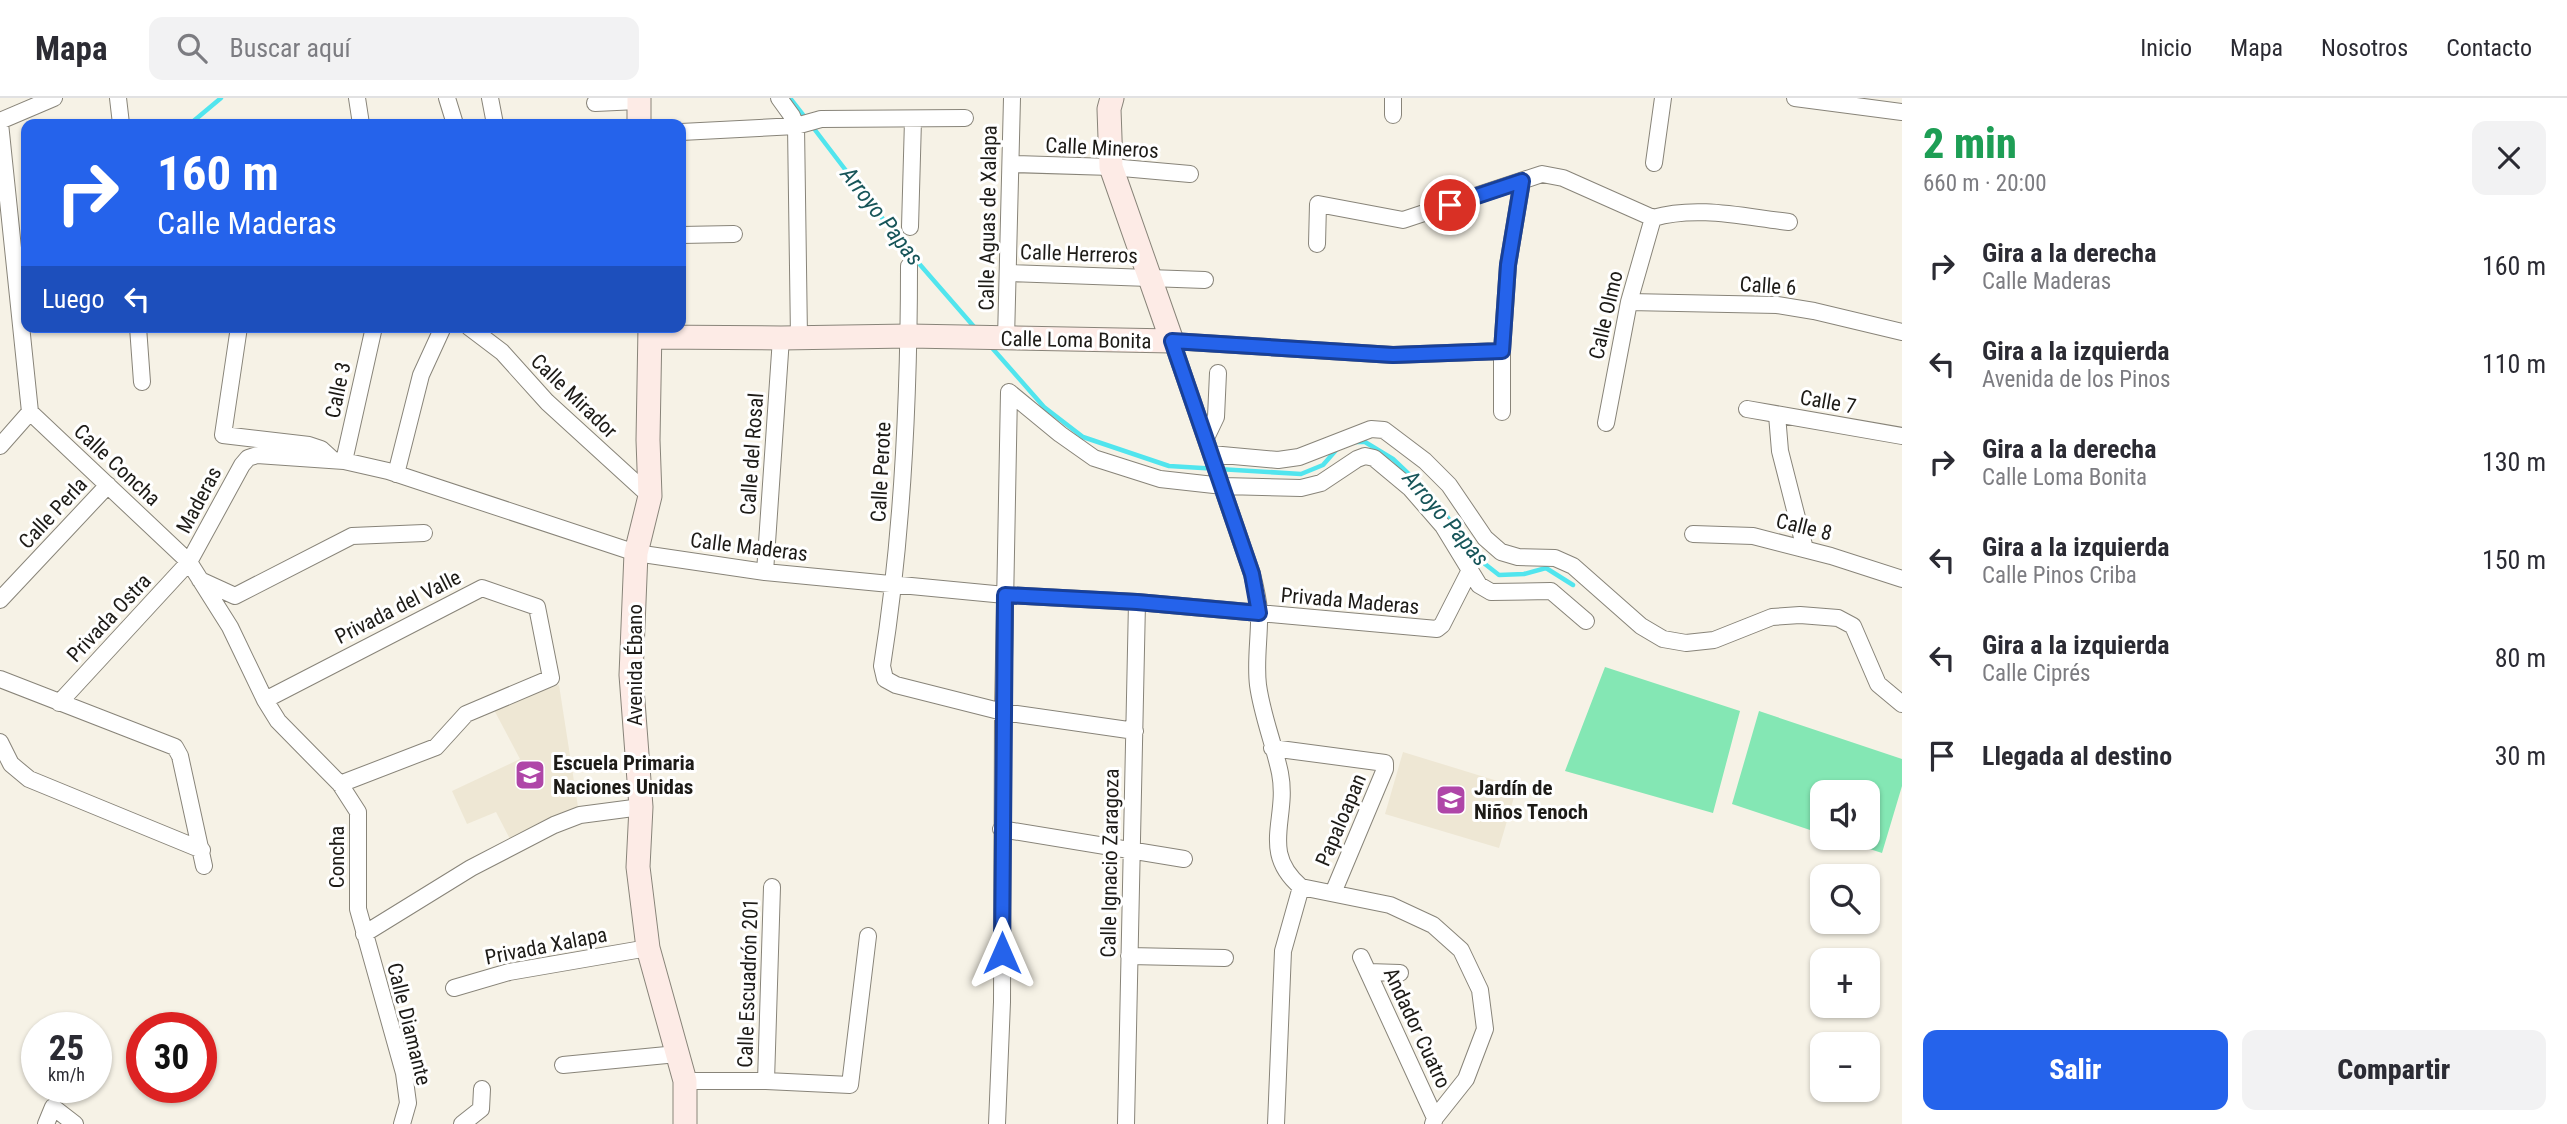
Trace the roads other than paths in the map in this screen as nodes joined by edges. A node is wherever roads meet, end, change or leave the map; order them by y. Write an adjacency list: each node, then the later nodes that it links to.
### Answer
1 (54, 98): 24 (street)
2 (118, 98): 18 (street)
3 (357, 98): 19 (street)
4 (447, 98): 20 (street)
5 (490, 98): 21 (street)
6 (779, 98): 25 (street)
7 (1012, 98): 28 (street, Calle Aguas de Xalapa)
8 (1112, 98): 29 (main road)
9 (1393, 98): 16 (street)
10 (1663, 98): 27 (street)
11 (1795, 98): 14 (street)
12 (639, 100): 13 (street); 22 (main road)
13 (595, 103)
14 (1885, 104): 15 (street)
15 (1902, 113)
16 (1393, 115)
17 (965, 118): 23 (street)
18 (120, 119)
19 (360, 119)
20 (453, 119)
21 (494, 119)
22 (639, 119)
23 (913, 120): 25 (street); 34 (street)
24 (0, 122): 43 (street)
25 (804, 123): 26 (street); 54 (street, Calle del Rosal)
26 (686, 132)
27 (1654, 163)
28 (1012, 164): 29 (street, Calle Mineros); 39 (street, Calle Aguas de Xalapa)
29 (1111, 167): 30 (street, Calle Mineros); 40 (main road)
30 (1190, 174)
31 (1522, 181): 32 (street); 37 (street); 57 (street)
32 (1653, 218): 33 (street); 42 (street, Calle Olmo)
33 (1789, 222)
34 (910, 227)
35 (734, 234): 36 (street)
36 (686, 235)
37 (1317, 244)
38 (909, 266): 53 (street, Calle Perote)
39 (1008, 273): 40 (street, Calle Herreros); 55 (street, Calle Aguas de Xalapa)
40 (1149, 278): 41 (street, Calle Herreros); 56 (main road)
41 (1205, 280)
42 (1629, 302): 44 (street, Calle 6); 64 (street, Calle Olmo)
43 (21, 325)
44 (1902, 332)
45 (22, 333): 61 (street)
46 (138, 333): 59 (street)
47 (238, 333): 69 (street)
48 (372, 333): 69 (street, Calle 3)
49 (440, 333): 71 (street)
50 (477, 333): 73 (street, Calle Mirador)
51 (650, 333): 73 (main road, Avenida Ébano)
52 (673, 333): 54 (main road, Calle Loma Bonita)
53 (909, 336): 54 (main road, Calle Loma Bonita); 55 (main road, Calle Loma Bonita); 83 (street, Calle Perote)
54 (790, 338): 79 (street, Calle del Rosal)
55 (1006, 339): 56 (main road, Calle Loma Bonita)
56 (1172, 341): 57 (street, Calle Loma Bonita); 66 (street)
57 (1502, 351): 62 (street)
58 (1218, 373): 66 (street)
59 (142, 382)
60 (1747, 409): 63 (street, Calle 7)
61 (30, 412): 67 (street); 72 (street, Calle Concha)
62 (1502, 412)
63 (1777, 415): 65 (street, Calle 7); 76 (street)
64 (1606, 423)
65 (1902, 436)
66 (1206, 438): 70 (street)
67 (0, 446)
68 (248, 458): 69 (street, Calle Maderas); 78 (street, Maderas)
69 (339, 461): 71 (street, Calle Maderas)
70 (1217, 470): 80 (street); 84 (street); 87 (street); 92 (street)
71 (396, 474): 77 (street, Calle Maderas)
72 (108, 485): 78 (street, Calle Concha); 85 (street, Calle Perla)
73 (650, 496): 77 (main road, Avenida Ébano)
74 (424, 533): 82 (street)
75 (1693, 534): 76 (street, Calle 8)
76 (1804, 549): 81 (street, Calle 8)
77 (636, 553): 79 (street, Calle Maderas); 98 (main road, Avenida Ébano)
78 (189, 562): 82 (street, Calle Concha); 91 (street, Privada Ostra)
79 (765, 572): 83 (street, Calle Maderas)
80 (1469, 572): 87 (street, Privada Maderas); 88 (street)
81 (1902, 579)
82 (200, 580): 90 (street, Calle Concha)
83 (895, 584): 84 (street, Calle Maderas); 93 (street, Calle Perote)
84 (1005, 595): 86 (street, Calle Maderas); 93 (street)
85 (0, 600)
86 (1137, 602): 87 (street, Calle Maderas); 94 (street, Calle Ignacio Zaragoza)
87 (1259, 613): 96 (street)
88 (1586, 621)
89 (0, 678): 91 (street)
90 (265, 699): 97 (street, Calle Concha); 97 (street, Privada del Valle)
91 (59, 703): 95 (street)
92 (1902, 704)
93 (1003, 712): 94 (street); 99 (street)
94 (1135, 731): 100 (street, Calle Ignacio Zaragoza)
95 (0, 742)
96 (1272, 748): 103 (street); 104 (street, Papaloapan)
97 (340, 785): 105 (street, Concha)
98 (641, 807): 105 (street); 107 (main road, Avenida Ébano)
99 (1002, 829): 100 (street); 125 (street)
100 (1130, 849): 101 (street); 108 (street, Calle Ignacio Zaragoza)
101 (1184, 859)
102 (772, 887): 117 (street, Calle Escuadrón 201)
103 (1301, 887): 104 (street); 127 (street)
104 (1333, 893): 119 (street)
105 (364, 934): 122 (street, Calle Diamante)
106 (868, 936): 117 (street)
107 (648, 948): 113 (street, Privada Xalapa); 114 (main road, Avenida Ébano)
108 (1129, 956): 110 (street); 126 (street, Calle Ignacio Zaragoza)
109 (1361, 957): 111 (street, Andador Cuatro)
110 (1225, 958)
111 (1368, 972): 112 (street); 119 (street, Andador Cuatro)
112 (1400, 972)
113 (454, 988)
114 (677, 1054): 115 (street); 116 (main road, Avenida Ébano)
115 (563, 1065)
116 (685, 1081): 117 (street); 124 (main road, Avenida Ébano)
117 (766, 1081)
118 (482, 1089): 123 (street)
119 (1434, 1121)
120 (46, 1124): 121 (street)
121 (75, 1124)
122 (402, 1124)
123 (462, 1124)
124 (685, 1124)
125 (997, 1124)
126 (1126, 1124)
127 (1276, 1124)

